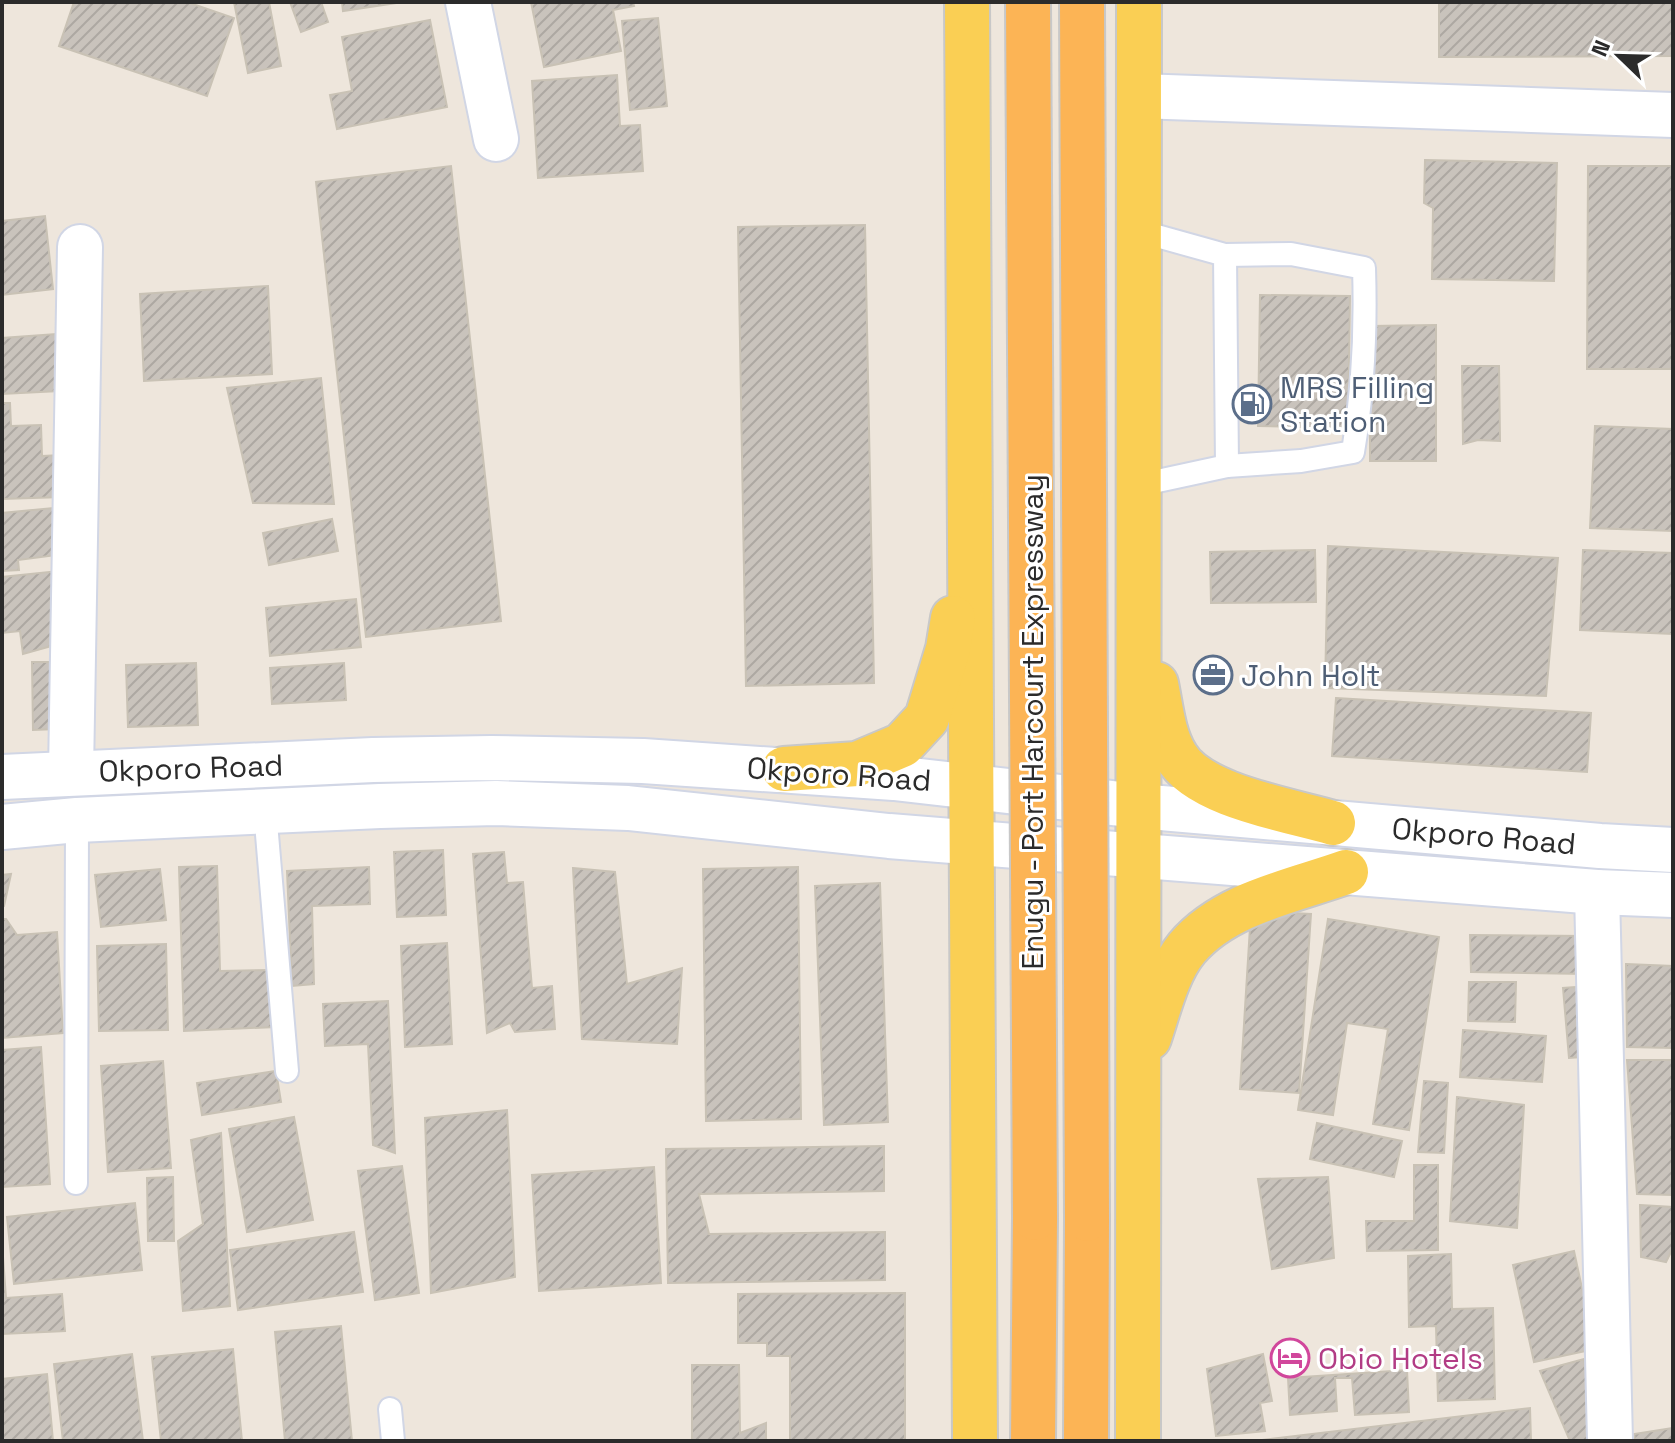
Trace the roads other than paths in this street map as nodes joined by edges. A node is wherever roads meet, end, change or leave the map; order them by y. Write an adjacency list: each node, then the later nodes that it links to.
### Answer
1 (468, 2): 8 (main road)
2 (967, 2): 14 (main road)
3 (1028, 2): 37 (highway, Enugu - Port Harcourt Expressway, bridge)
4 (1082, 2): 38 (highway, Enugu - Port Harcourt Expressway, bridge)
5 (1139, 2): 6 (main road)
6 (1139, 96): 7 (main road); 9 (main road)
7 (1673, 115)
8 (496, 139)
9 (1139, 231): 11 (lane); 13 (main road)
10 (80, 247): 17 (main road)
11 (1225, 255): 12 (lane); 12 (lane)
12 (1227, 466): 13 (lane)
13 (1139, 485): 15 (main road)
14 (970, 509): 16 (main road); 19 (main road)
15 (1139, 592): 20 (main road); 23 (main road)
16 (784, 769): 17 (main road, Okporo Road); 19 (main road, Okporo Road)
17 (71, 773): 18 (main road, Okporo Road)
18 (2, 777)
19 (971, 785): 20 (main road, Okporo Road); 25 (main road)
20 (1138, 806): 23 (main road, Okporo Road); 27 (main road)
21 (265, 811): 22 (main road, Okporo Road); 25 (main road, Okporo Road); 32 (lane)
22 (77, 820): 24 (main road, Okporo Road); 33 (lane)
23 (1333, 823): 26 (main road, Okporo Road)
24 (2, 827)
25 (972, 842): 27 (main road, Okporo Road); 36 (main road)
26 (1673, 850)
27 (1139, 856): 28 (main road, Okporo Road); 31 (main road)
28 (1346, 872): 29 (main road, Okporo Road); 31 (main road)
29 (1597, 892): 30 (main road, Okporo Road); 40 (main road)
30 (1673, 895)
31 (1138, 1066): 39 (main road)
32 (287, 1071)
33 (76, 1183)
34 (390, 1409): 35 (lane)
35 (393, 1441)
36 (975, 1441)
37 (1033, 1441)
38 (1086, 1441)
39 (1138, 1441)
40 (1610, 1441)

